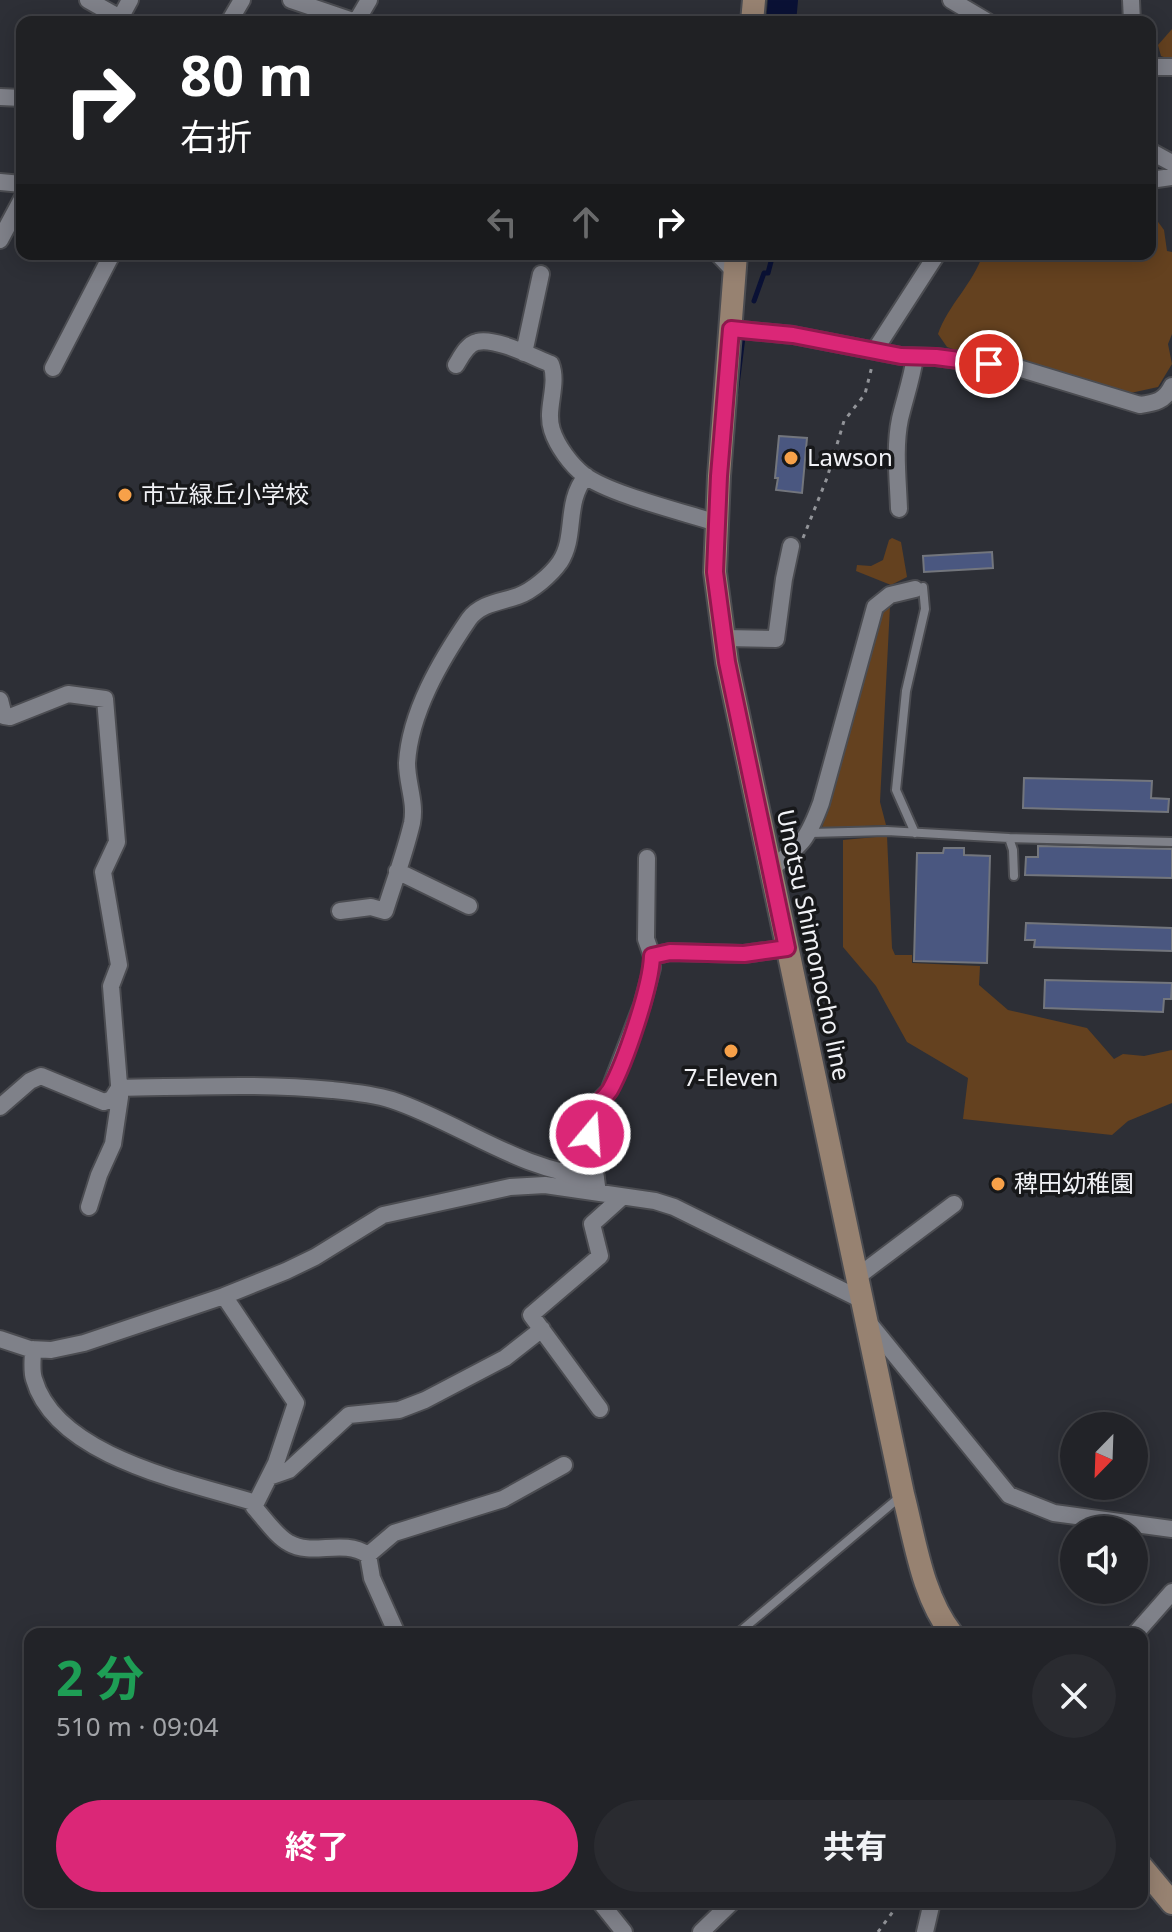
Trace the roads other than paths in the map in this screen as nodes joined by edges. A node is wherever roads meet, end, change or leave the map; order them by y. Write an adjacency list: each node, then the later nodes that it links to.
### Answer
1 (88, 0): 4 (street)
2 (291, 0): 5 (street)
3 (951, 0): 6 (street)
4 (113, 16)
5 (338, 16)
6 (978, 16)
7 (16, 210): 8 (street)
8 (0, 240)
9 (109, 260): 18 (street)
10 (933, 260): 14 (street)
11 (735, 263): 13 (main road, Unotsu Shimonocho line)
12 (541, 274): 15 (street)
13 (731, 329): 14 (street); 22 (main road, Unotsu Shimonocho line)
14 (875, 350): 16 (street)
15 (524, 353): 17 (street); 20 (street)
16 (915, 357): 19 (street); 21 (street)
17 (456, 365)
18 (53, 368)
19 (1172, 386)
20 (586, 476): 22 (street); 33 (street)
21 (899, 509)
22 (717, 523): 25 (main road, Unotsu Shimonocho line)
23 (789, 552): 25 (street)
24 (915, 589): 27 (street); 28 (lane)
25 (724, 638): 32 (main road, Unotsu Shimonocho line)
26 (0, 700): 39 (street)
27 (810, 833): 28 (lane); 32 (street)
28 (915, 833): 29 (lane)
29 (1009, 838): 30 (lane); 34 (lane)
30 (1172, 842)
31 (647, 858): 38 (street)
32 (771, 869): 37 (main road, Unotsu Shimonocho line)
33 (397, 871): 35 (street); 36 (street)
34 (1014, 876)
35 (469, 906)
36 (340, 911)
37 (787, 948): 38 (street); 45 (main road, Unotsu Shimonocho line)
38 (652, 956): 41 (street)
39 (119, 1088): 40 (street); 41 (street); 44 (street)
40 (0, 1107)
41 (597, 1185): 42 (street); 46 (street)
42 (622, 1197): 47 (street); 48 (street)
43 (954, 1204): 45 (street)
44 (89, 1207)
45 (857, 1277): 47 (main road, Unotsu Shimonocho line)
46 (224, 1296): 50 (street); 53 (street)
47 (864, 1309): 54 (main road, Unotsu Shimonocho line); 56 (street)
48 (542, 1329): 51 (street); 53 (street)
49 (0, 1339): 50 (street)
50 (33, 1349): 55 (street)
51 (600, 1409)
52 (564, 1465): 57 (street)
53 (269, 1477): 55 (street)
54 (903, 1494): 60 (lane); 61 (main road, Unotsu Shimonocho line)
55 (256, 1503): 57 (street)
56 (1172, 1529)
57 (368, 1555): 59 (street)
58 (1172, 1592): 62 (street)
59 (394, 1628)
60 (744, 1628)
61 (945, 1628)
62 (1140, 1628)
63 (1148, 1874): 64 (main road)
64 (1172, 1903)
65 (605, 1908): 68 (street)
66 (726, 1908): 69 (street)
67 (931, 1908): 70 (street)
68 (624, 1932)
69 (701, 1932)
70 (925, 1932)

